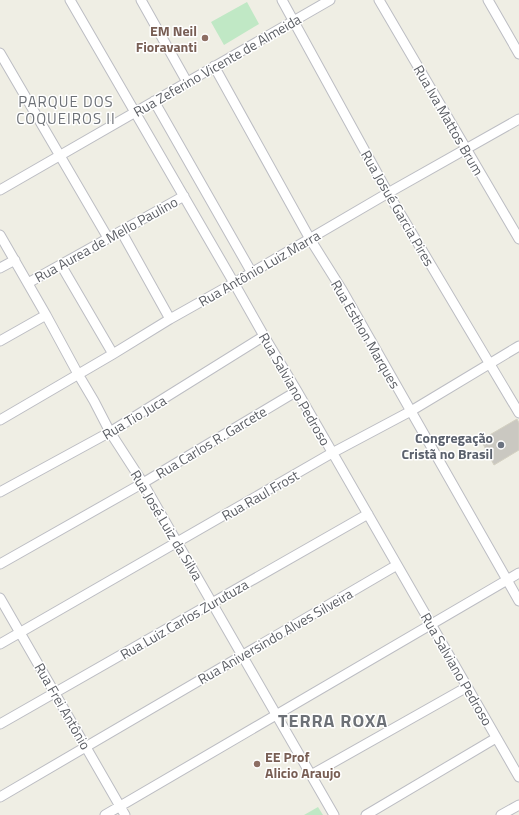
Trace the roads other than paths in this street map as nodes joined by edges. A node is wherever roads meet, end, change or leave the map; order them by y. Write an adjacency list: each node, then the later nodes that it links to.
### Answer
1 (70, 0): 13 (street, Rua Salviano Pedroso)
2 (141, 0): 11 (street)
3 (282, 0): 7 (street, Rua Josué Garcia Pires)
4 (330, 0): 7 (street, Rua Zeferino Vicente de Almeida)
5 (379, 0): 15 (street, Rua Iva Mattos Brum)
6 (488, 0): 9 (street)
7 (294, 21): 10 (street, Rua Zeferino Vicente de Almeida); 18 (street, Rua Josué Garcia Pires)
8 (0, 53): 16 (street)
9 (519, 54)
10 (214, 66): 11 (street, Rua Zeferino Vicente de Almeida); 23 (street, Rua Esthon Marques)
11 (187, 82): 12 (street, Rua Zeferino Vicente de Almeida)
12 (154, 101): 13 (street, Rua Zeferino Vicente de Almeida); 28 (street)
13 (135, 112): 16 (street, Rua Zeferino Vicente de Almeida); 19 (street, Rua Salviano Pedroso)
14 (519, 119): 15 (street, Rua Antônio Luiz Marra)
15 (466, 149): 18 (street, Rua Antônio Luiz Marra); 24 (street, Rua Iva Mattos Brum)
16 (59, 155): 17 (street, Rua Zeferino Vicente de Almeida); 22 (street)
17 (0, 190)
18 (388, 193): 23 (street, Rua Antônio Luiz Marra); 37 (street, Rua Josué Garcia Pires)
19 (184, 196): 20 (street, Rua Aurea de Mello Paulino); 30 (street, Rua Salviano Pedroso)
20 (121, 231): 22 (street, Rua Aurea de Mello Paulino); 32 (street)
21 (0, 235): 25 (street, Rua José Luiz da Silva)
22 (108, 238): 26 (street, Rua Aurea de Mello Paulino)
23 (310, 239): 28 (street, Rua Antônio Luiz Marra); 40 (street, Rua Esthon Marques)
24 (519, 239)
25 (15, 260): 27 (street); 29 (street, Rua José Luiz da Silva)
26 (61, 264): 29 (street, Rua Aurea de Mello Paulino); 36 (street)
27 (0, 268)
28 (252, 273): 30 (street, Rua Antônio Luiz Marra)
29 (28, 283): 31 (street, Rua José Luiz da Silva)
30 (234, 283): 32 (street, Rua Antônio Luiz Marra); 33 (street, Rua Salviano Pedroso)
31 (46, 315): 34 (street); 38 (street, Rua José Luiz da Silva)
32 (170, 319): 36 (street, Rua Antônio Luiz Marra)
33 (264, 336): 39 (street, Rua Salviano Pedroso); 43 (street, Rua Tio Juca)
34 (0, 341)
35 (519, 346): 37 (street, Rua Raul Frost)
36 (113, 354): 38 (street, Rua Antônio Luiz Marra)
37 (490, 362): 40 (street, Rua Raul Frost); 41 (street, Rua Josué Garcia Pires)
38 (78, 374): 42 (street, Rua Antônio Luiz Marra); 43 (street, Rua José Luiz da Silva)
39 (297, 391): 44 (street, Rua Salviano Pedroso); 45 (street, Rua Carlos R. Garcete)
40 (411, 411): 44 (street, Rua Raul Frost); 52 (street, Rua Esthon Marques)
41 (519, 413)
42 (0, 420)
43 (110, 432): 45 (street, Rua José Luiz da Silva); 46 (street, Rua Tio Juca)
44 (332, 453): 47 (street, Rua Salviano Pedroso); 48 (street, Rua Raul Frost)
45 (143, 483): 48 (street, Rua José Luiz da Silva); 49 (street, Rua Carlos R. Garcete)
46 (0, 492)
47 (368, 514): 50 (street, Rua Salviano Pedroso); 55 (street, Rua Luiz Carlos Zurutuza)
48 (178, 542): 55 (street, Rua José Luiz da Silva); 57 (street, Rua Raul Frost)
49 (0, 564)
50 (397, 565): 56 (street, Rua Salviano Pedroso); 59 (street, Rua Aniversindo Alves Silveira)
51 (519, 573): 52 (street)
52 (507, 580): 54 (street, Rua Esthon Marques); 56 (street)
53 (0, 598): 57 (street, Rua Frei Antônio)
54 (519, 601)
55 (212, 603): 59 (street, Rua José Luiz da Silva); 61 (street, Rua Luiz Carlos Zurutuza)
56 (431, 625): 60 (street, Rua Salviano Pedroso); 62 (street)
57 (20, 633): 58 (street, Rua Raul Frost); 61 (street, Rua Frei Antônio)
58 (0, 644)
59 (242, 655): 62 (street, Rua José Luiz da Silva); 65 (street, Rua Aniversindo Alves Silveira)
60 (467, 687): 64 (street, Rua Salviano Pedroso); 66 (street)
61 (55, 693): 63 (street, Rua Luiz Carlos Zurutuza); 65 (street, Rua Frei Antônio)
62 (277, 715): 66 (street, Rua José Luiz da Silva); 70 (street)
63 (0, 724)
64 (496, 738): 67 (street, Rua Salviano Pedroso); 74 (street)
65 (86, 746): 68 (street, Rua Aniversindo Alves Silveira); 70 (street, Rua Frei Antônio)
66 (311, 775): 73 (street, Rua José Luiz da Silva)
67 (519, 777)
68 (0, 797)
69 (519, 805): 75 (street)
70 (120, 806): 71 (street); 72 (street, Rua Frei Antônio)
71 (105, 815)
72 (125, 815)
73 (334, 815)
74 (366, 815)
75 (501, 815)

